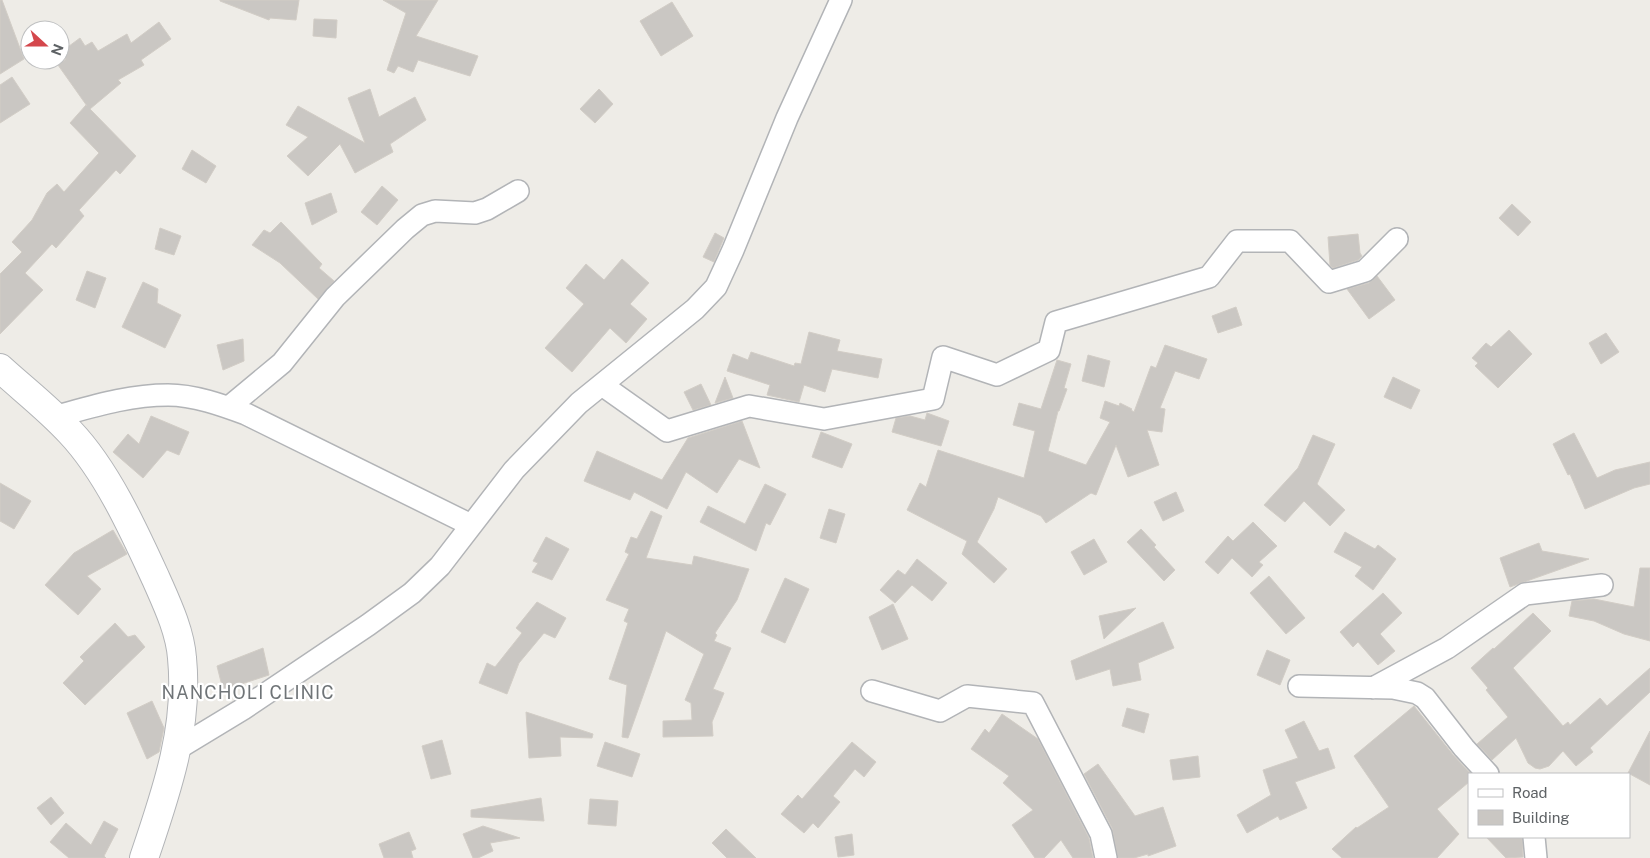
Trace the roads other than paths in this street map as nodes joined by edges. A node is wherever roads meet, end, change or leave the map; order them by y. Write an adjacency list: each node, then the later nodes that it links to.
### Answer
1 (841, 0): 5 (street)
2 (518, 191): 6 (street)
3 (1397, 239): 5 (street)
4 (0, 368): 7 (street)
5 (602, 385): 8 (street)
6 (229, 408): 7 (street); 8 (street)
7 (54, 417): 13 (street)
8 (472, 525): 13 (street)
9 (1602, 585): 11 (street)
10 (1299, 686): 11 (street)
11 (1373, 688): 14 (street)
12 (872, 691): 17 (street)
13 (177, 749): 16 (street)
14 (1487, 773)
15 (1534, 838): 18 (street)
16 (144, 858)
17 (1106, 858)
18 (1536, 858)

